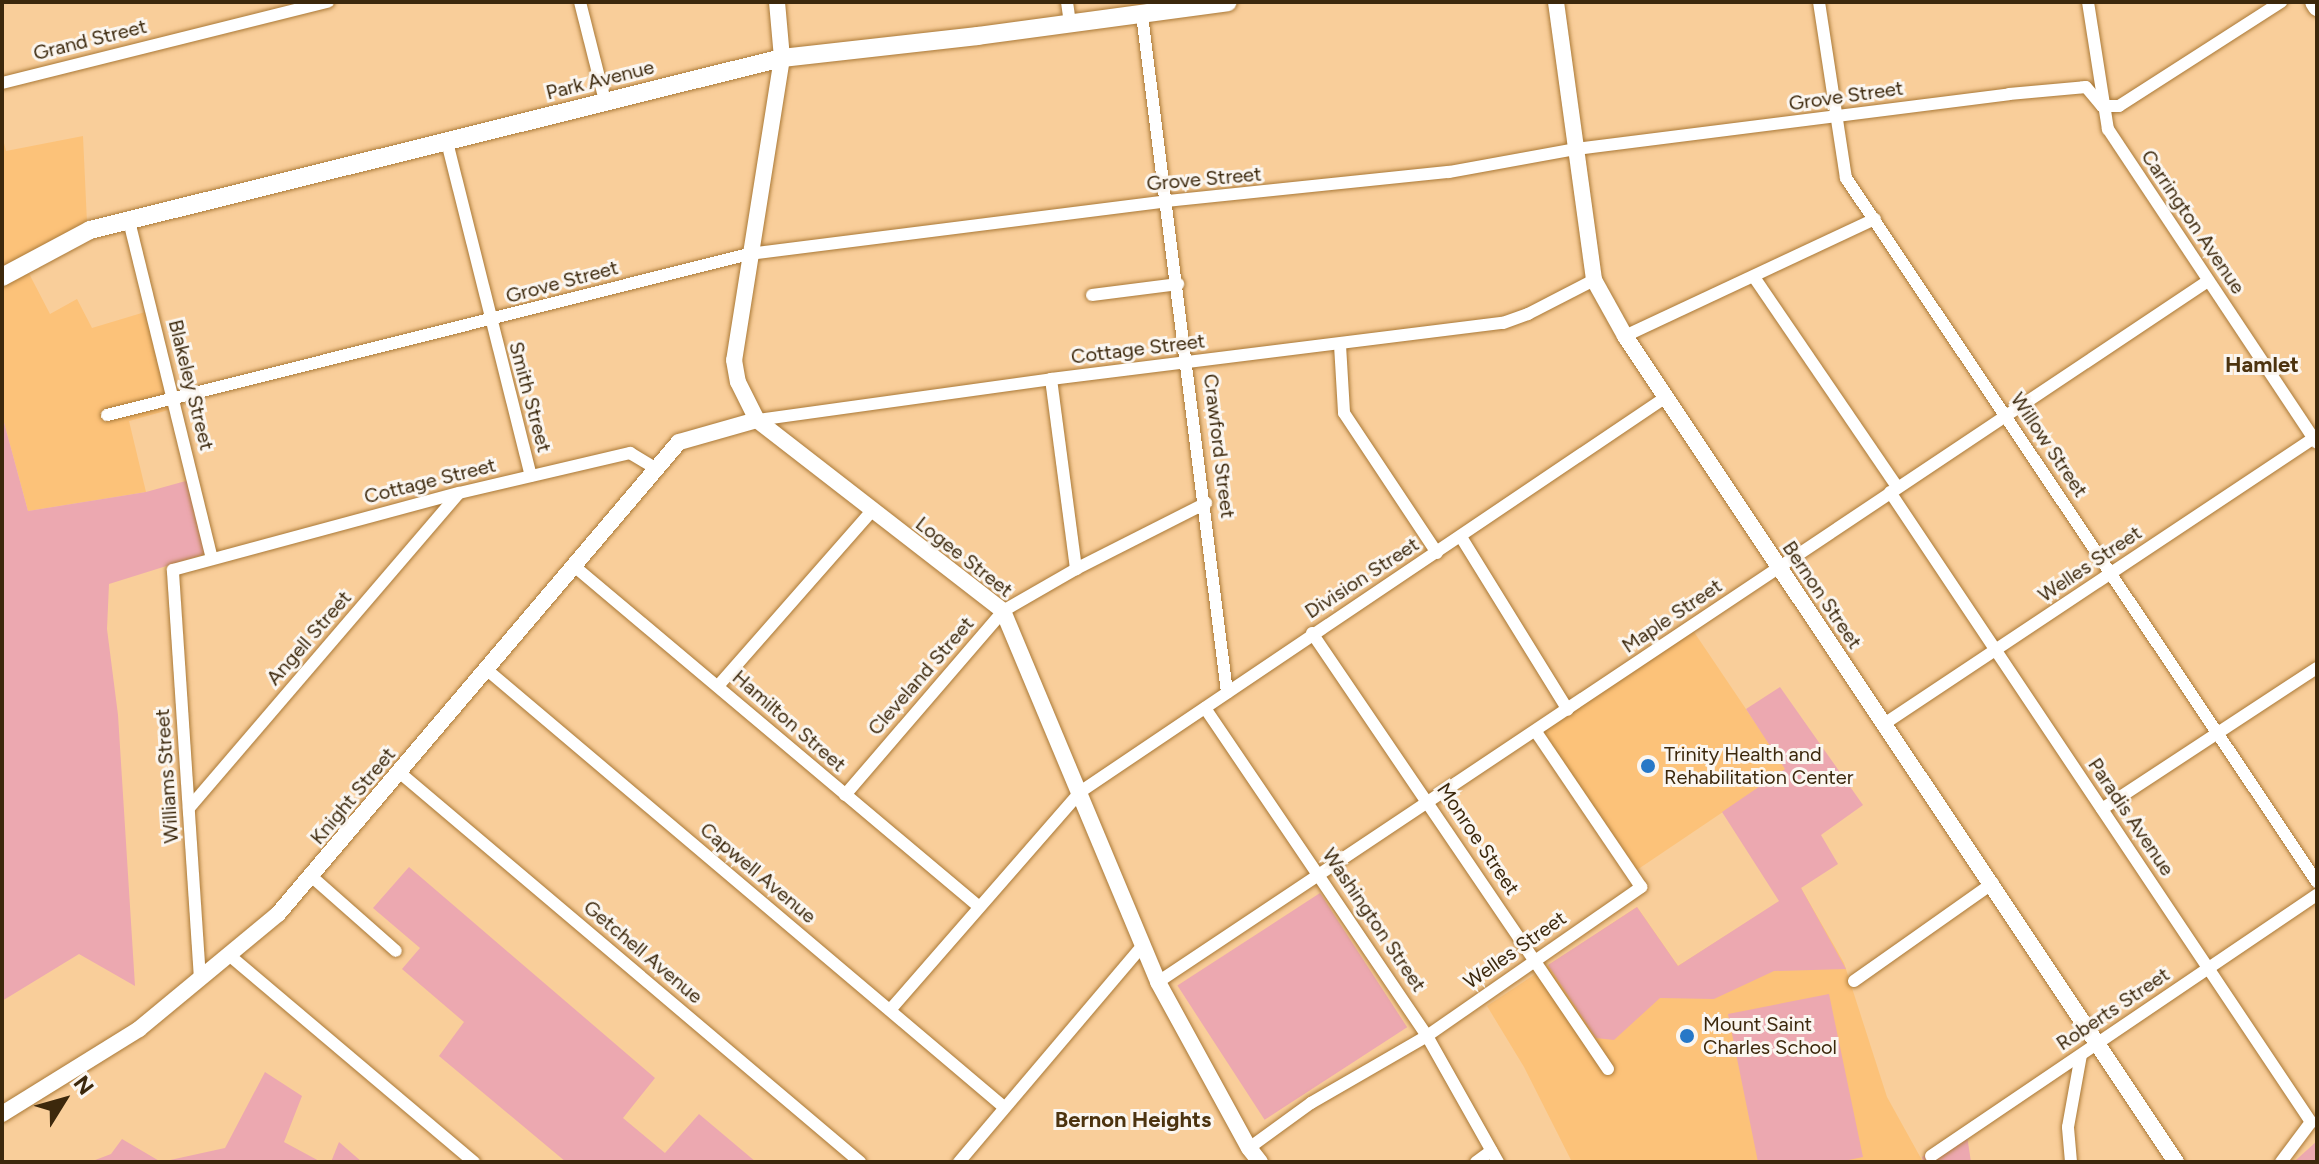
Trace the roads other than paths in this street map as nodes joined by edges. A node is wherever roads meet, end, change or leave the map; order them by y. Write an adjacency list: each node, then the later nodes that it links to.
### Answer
1 (328, 2): 15 (street, Grand Street)
2 (580, 2): 16 (street)
3 (777, 2): 14 (street, Logee Street)
4 (1067, 2): 13 (street)
5 (1228, 2): 12 (main road, Park Avenue)
6 (1556, 2): 20 (street, Bernon Street)
7 (1819, 2): 18 (street, Willow Street)
8 (2088, 2): 17 (street, Carrington Avenue)
9 (2281, 2): 17 (street)
10 (2314, 2): 11 (main road)
11 (2317, 7)
12 (1142, 15): 13 (main road, Park Avenue); 21 (street, Crawford Street)
13 (1070, 24): 14 (main road, Park Avenue)
14 (782, 58): 16 (main road, Park Avenue); 24 (street, Logee Street)
15 (2, 83)
16 (605, 101): 19 (main road, Park Avenue)
17 (2102, 106): 18 (street, Grove Street); 28 (street, Carrington Avenue)
18 (1836, 119): 20 (street, Grove Street); 22 (street, Willow Street)
19 (447, 142): 23 (main road, Park Avenue); 31 (street, Smith Street)
20 (1576, 149): 21 (street, Grove Street); 27 (street, Bernon Street)
21 (1167, 201): 24 (street, Grove Street); 29 (street, Crawford Street)
22 (1875, 219): 26 (street); 39 (street, Willow Street)
23 (129, 221): 25 (main road, Park Avenue); 37 (street, Blakeley Street)
24 (749, 254): 31 (street, Grove Street); 40 (street, Logee Street)
25 (2, 277)
26 (1754, 277): 32 (street); 45 (street, Paradis Avenue)
27 (1594, 280): 32 (street, Bernon Street); 33 (street, Cottage Street)
28 (2208, 281): 39 (street, Maple Street); 41 (street, Carrington Avenue)
29 (1178, 284): 30 (street); 34 (street, Crawford Street)
30 (1092, 295)
31 (489, 322): 37 (street, Grove Street); 44 (street, Smith Street)
32 (1625, 336): 36 (street, Bernon Street)
33 (1340, 345): 34 (street, Cottage Street); 50 (street)
34 (1188, 363): 35 (street, Cottage Street); 47 (street, Crawford Street)
35 (1051, 379): 40 (street, Cottage Street); 54 (street)
36 (1666, 397): 49 (street, Division Street); 53 (street, Bernon Street)
37 (175, 401): 38 (street, Grove Street); 51 (street, Blakeley Street)
38 (107, 415)
39 (2005, 416): 45 (street, Maple Street); 56 (street, Willow Street)
40 (757, 420): 42 (street, Cottage Street); 48 (street, Logee Street)
41 (2316, 440): 56 (street, Welles Street)
42 (679, 442): 43 (street, Knight Street)
43 (655, 468): 44 (street, Cottage Street); 52 (street, Knight Street)
44 (531, 476): 46 (street, Cottage Street)
45 (1893, 490): 53 (street, Maple Street); 59 (street, Paradis Avenue)
46 (459, 493): 51 (street, Cottage Street); 73 (street, Angell Street)
47 (1206, 503): 54 (street, Cleveland Street); 63 (street, Crawford Street)
48 (872, 511): 57 (street, Logee Street); 62 (street)
49 (1461, 537): 50 (street, Division Street); 65 (street)
50 (1437, 553): 58 (street, Division Street)
51 (212, 558): 55 (street, Cottage Street)
52 (574, 566): 61 (street, Knight Street); 62 (street, Hamilton Street)
53 (1780, 568): 65 (street, Maple Street); 66 (street, Bernon Street)
54 (1076, 569): 57 (street, Cleveland Street)
55 (173, 570): 73 (street, Williams Street)
56 (2111, 573): 59 (street, Welles Street); 68 (street, Willow Street)
57 (1003, 611): 70 (street, Logee Street); 71 (street, Cleveland Street)
58 (1312, 633): 63 (street, Division Street); 72 (street, Monroe Street)
59 (1996, 652): 66 (street, Welles Street); 74 (street, Paradis Avenue)
60 (2317, 668): 68 (street)
61 (486, 669): 69 (street, Knight Street); 89 (street, Capwell Avenue)
62 (718, 686): 71 (street, Hamilton Street)
63 (1227, 693): 64 (street, Division Street)
64 (1205, 708): 70 (street, Division Street); 76 (street, Washington Street)
65 (1568, 710): 67 (street, Maple Street)
66 (1884, 724): 78 (street, Bernon Street)
67 (1536, 732): 72 (street, Maple Street); 84 (street, Welles Street)
68 (2218, 734): 74 (street); 77 (street, Willow Street)
69 (399, 772): 75 (street, Knight Street); 100 (street, Getchell Avenue)
70 (1080, 792): 80 (street, Division Street); 81 (street, Logee Street)
71 (845, 795): 80 (street, Hamilton Street)
72 (1429, 802): 76 (street, Maple Street); 84 (street, Monroe Street)
73 (189, 808): 86 (street, Williams Street)
74 (2102, 809): 85 (street, Paradis Avenue)
75 (311, 876): 82 (street); 83 (street, Knight Street)
76 (1320, 876): 88 (street, Maple Street); 90 (street, Washington Street)
77 (2317, 882)
78 (1993, 883): 87 (street); 91 (street, Bernon Street)
79 (2317, 895): 85 (street, Roberts Street)
80 (978, 906): 89 (street, Division Street)
81 (1142, 946): 88 (street, Logee Street); 94 (street)
82 (396, 951)
83 (229, 955): 86 (street, Knight Street); 99 (street)
84 (1536, 960): 90 (street, Welles Street); 93 (street, Monroe Street)
85 (2209, 969): 91 (street, Roberts Street); 106 (street, Paradis Avenue)
86 (200, 979): 95 (street, Knight Street)
87 (1854, 981)
88 (1158, 982): 96 (street, Logee Street)
89 (890, 1010): 94 (street, Capwell Avenue)
90 (1427, 1036): 96 (street, Welles Street); 98 (street, Washington Street)
91 (2097, 1043): 92 (street, Roberts Street); 105 (street, Bernon Street)
92 (2081, 1055): 97 (street, Roberts Street); 104 (street)
93 (1608, 1069)
94 (1004, 1107): 101 (street)
95 (2, 1114)
96 (1249, 1148): 102 (street, Logee Street)
97 (1931, 1156)
98 (1494, 1157): 103 (street)
99 (474, 1162)
100 (860, 1162)
101 (959, 1162)
102 (1260, 1162)
103 (1476, 1162)
104 (2071, 1162)
105 (2176, 1162)
106 (2281, 1162)

